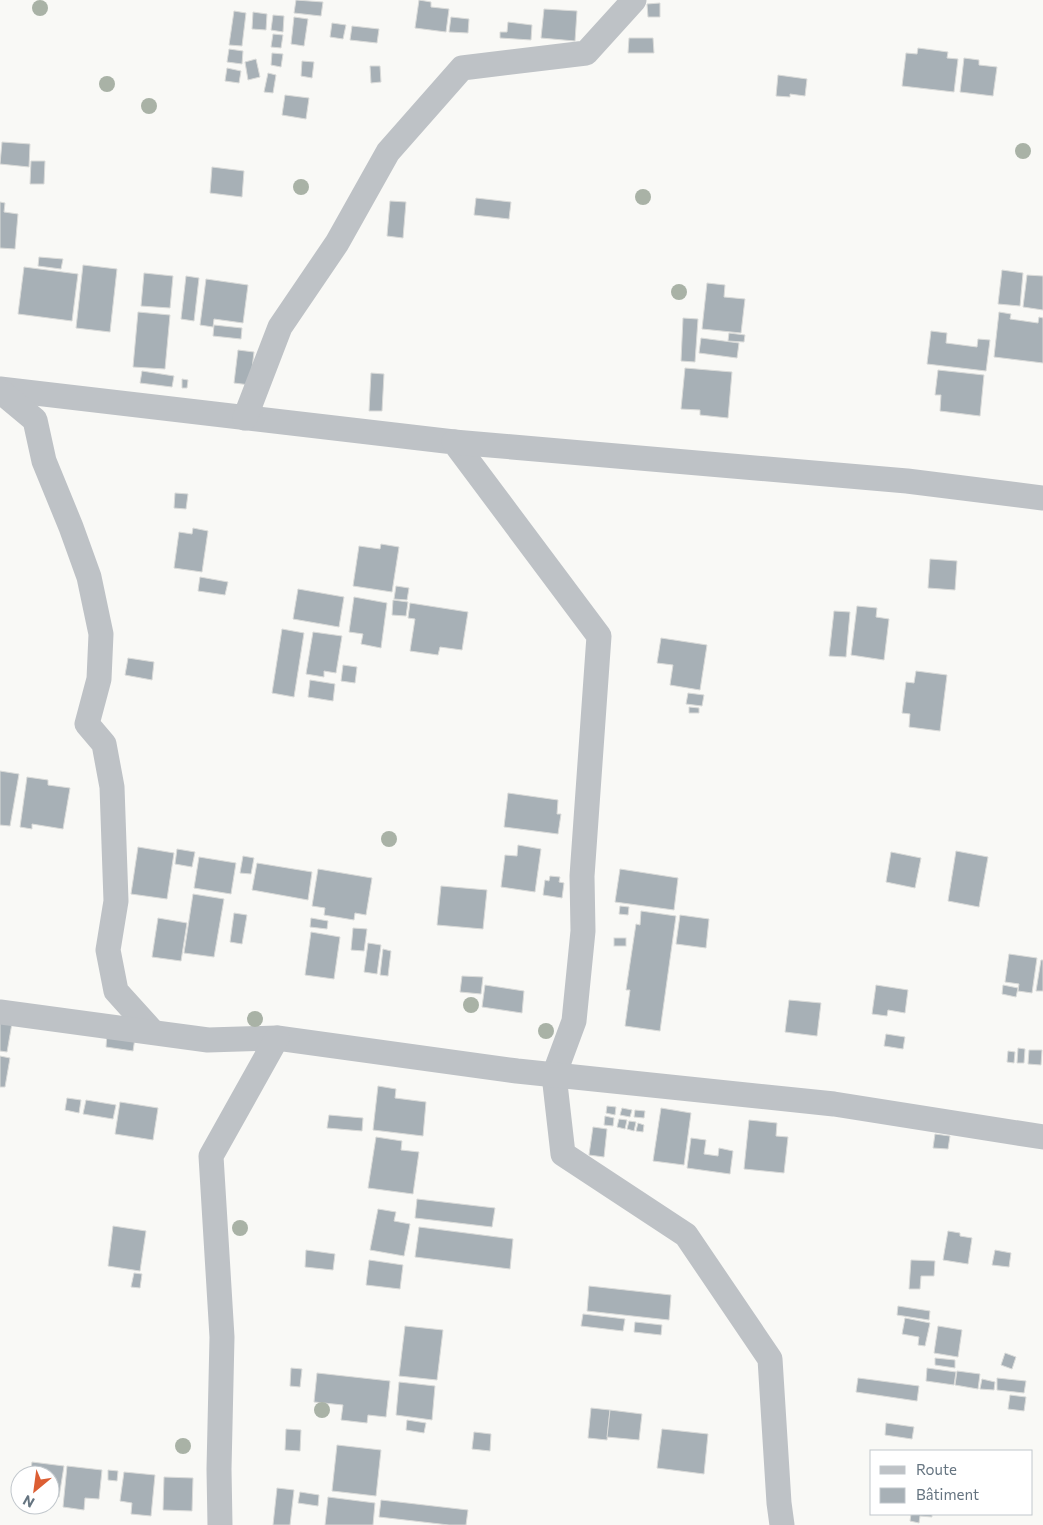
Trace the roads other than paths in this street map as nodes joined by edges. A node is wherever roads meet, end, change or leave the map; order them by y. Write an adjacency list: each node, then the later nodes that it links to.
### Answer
1 (634, 0): 3 (street)
2 (0, 390): 3 (street); 7 (street)
3 (245, 418): 4 (street)
4 (454, 442): 5 (street); 9 (street)
5 (1043, 498)
6 (0, 1012): 7 (street)
7 (153, 1032): 8 (street)
8 (277, 1038): 9 (street); 12 (street)
9 (554, 1075): 10 (street); 11 (street)
10 (1043, 1138)
11 (781, 1514): 13 (street)
12 (220, 1525)
13 (794, 1525)

